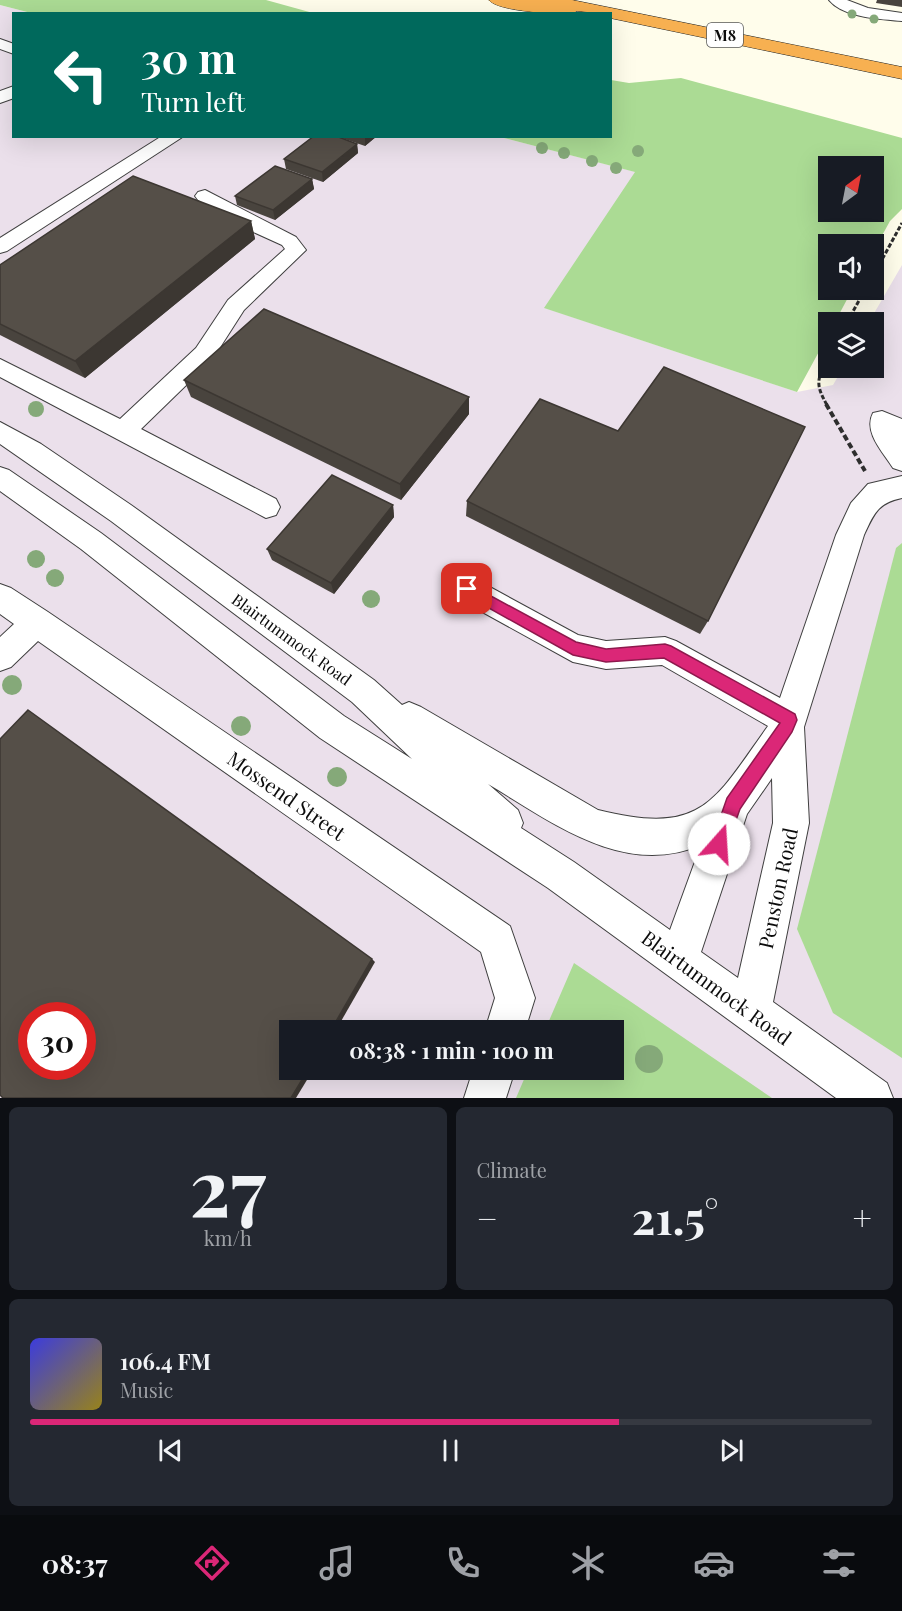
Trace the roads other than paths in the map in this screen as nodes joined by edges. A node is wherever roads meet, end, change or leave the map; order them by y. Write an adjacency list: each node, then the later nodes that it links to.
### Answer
1 (497, 0): 5 (highway)
2 (547, 0): 8 (highway, M8)
3 (628, 0): 8 (highway, M8)
4 (836, 0): 7 (street)
5 (572, 12)
6 (612, 17): 8 (highway)
7 (902, 17)
8 (721, 26): 9 (highway, M8)
9 (902, 73)
10 (172, 138): 12 (street)
11 (205, 196): 14 (street)
12 (0, 247)
13 (0, 367): 14 (street)
14 (123, 431): 20 (street)
15 (0, 432): 25 (street, Blairtummock Road)
16 (902, 438): 17 (street)
17 (902, 461)
18 (0, 477): 28 (street, Blairtummock Road)
19 (890, 489): 26 (street, Penston Road)
20 (266, 507)
21 (467, 589): 26 (street)
22 (0, 597): 23 (street, Mossend Street)
23 (37, 622): 24 (street); 31 (street, Mossend Street)
24 (0, 657)
25 (363, 691): 27 (street); 28 (street, Blairtummock Road)
26 (788, 723): 27 (street, Penston Road); 30 (street, Penston Road)
27 (733, 804): 29 (street, Penston Road)
28 (561, 875): 29 (street, Blairtummock Road)
29 (679, 959): 30 (street, Blairtummock Road)
30 (751, 1011): 34 (street, Blairtummock Road)
31 (508, 1020)
32 (491, 1080): 33 (street)
33 (485, 1098)
34 (872, 1098)

